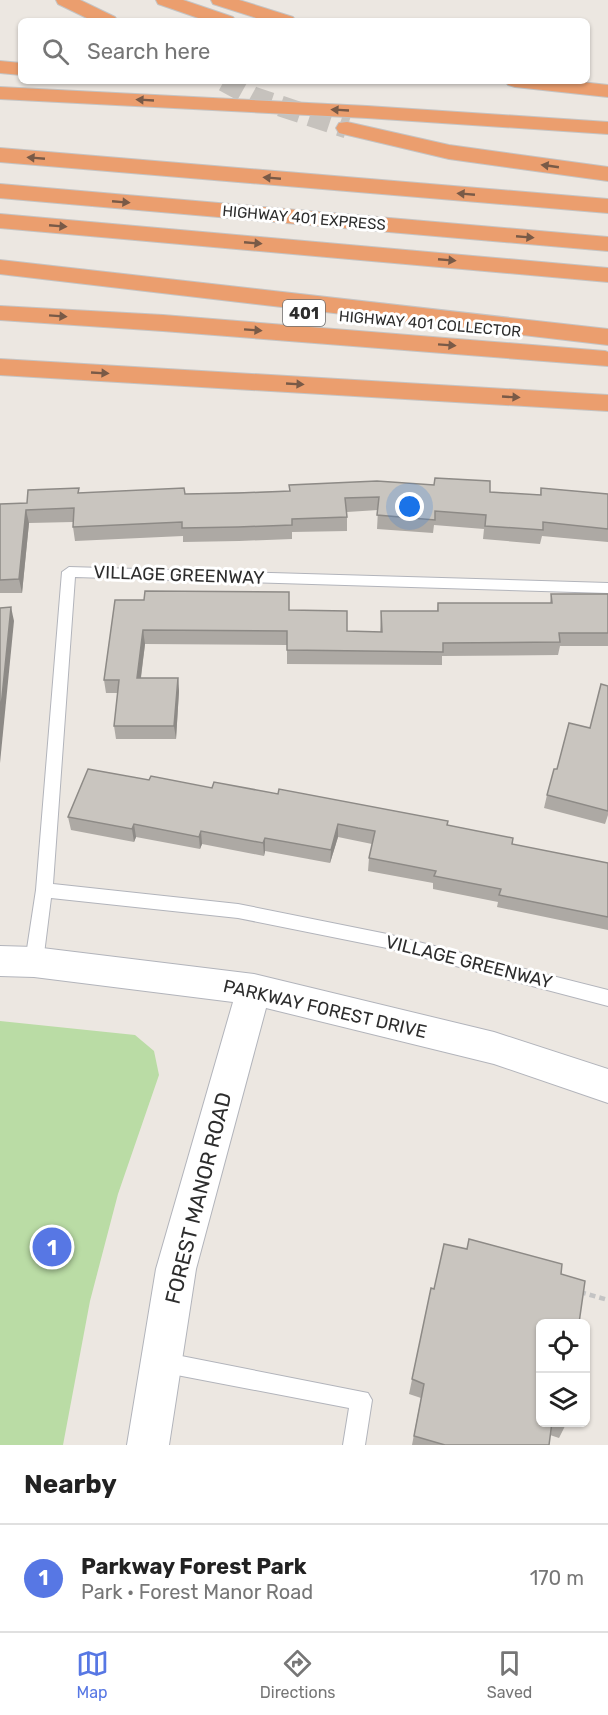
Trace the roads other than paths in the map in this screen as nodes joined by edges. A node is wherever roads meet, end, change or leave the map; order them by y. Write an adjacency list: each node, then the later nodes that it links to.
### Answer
1 (67, 0): 4 (highway)
2 (165, 0): 5 (highway)
3 (220, 0): 6 (highway)
4 (102, 18)
5 (216, 18)
6 (277, 18)
7 (0, 67): 8 (highway)
8 (18, 69)
9 (590, 72): 10 (highway)
10 (608, 74)
11 (543, 84): 13 (highway)
12 (227, 85): 15 (highway)
13 (608, 91)
14 (0, 93): 17 (highway, one-way to 14)
15 (608, 121)
16 (347, 128): 19 (highway, one-way to 16)
17 (608, 128)
18 (0, 155): 21 (highway, one-way to 18)
19 (608, 174)
20 (0, 191): 23 (highway, HIGHWAY 401 EXPRESS, one-way to 23)
21 (608, 206)
22 (0, 221): 25 (highway, one-way to 25)
23 (608, 244)
24 (0, 267): 28 (highway)
25 (608, 274)
26 (0, 287): 28 (highway, HIGHWAY 401 COLLECTOR / 401)
27 (0, 313): 29 (highway, one-way to 29)
28 (608, 338)
29 (608, 359)
30 (0, 367): 31 (highway, one-way to 31)
31 (608, 403)
32 (608, 588): 33 (lane, VILLAGE GREENWAY)
33 (45, 890): 35 (lane, VILLAGE GREENWAY); 37 (lane, VILLAGE GREENWAY)
34 (0, 961): 35 (street, PARKWAY FOREST DRIVE)
35 (34, 962): 36 (street, PARKWAY FOREST DRIVE)
36 (254, 989): 38 (street, PARKWAY FOREST DRIVE); 39 (street, FOREST MANOR ROAD)
37 (608, 998)
38 (608, 1086)
39 (161, 1362): 40 (street, FOREST MANOR ROAD); 41 (lane)
40 (148, 1445)
41 (354, 1445)

